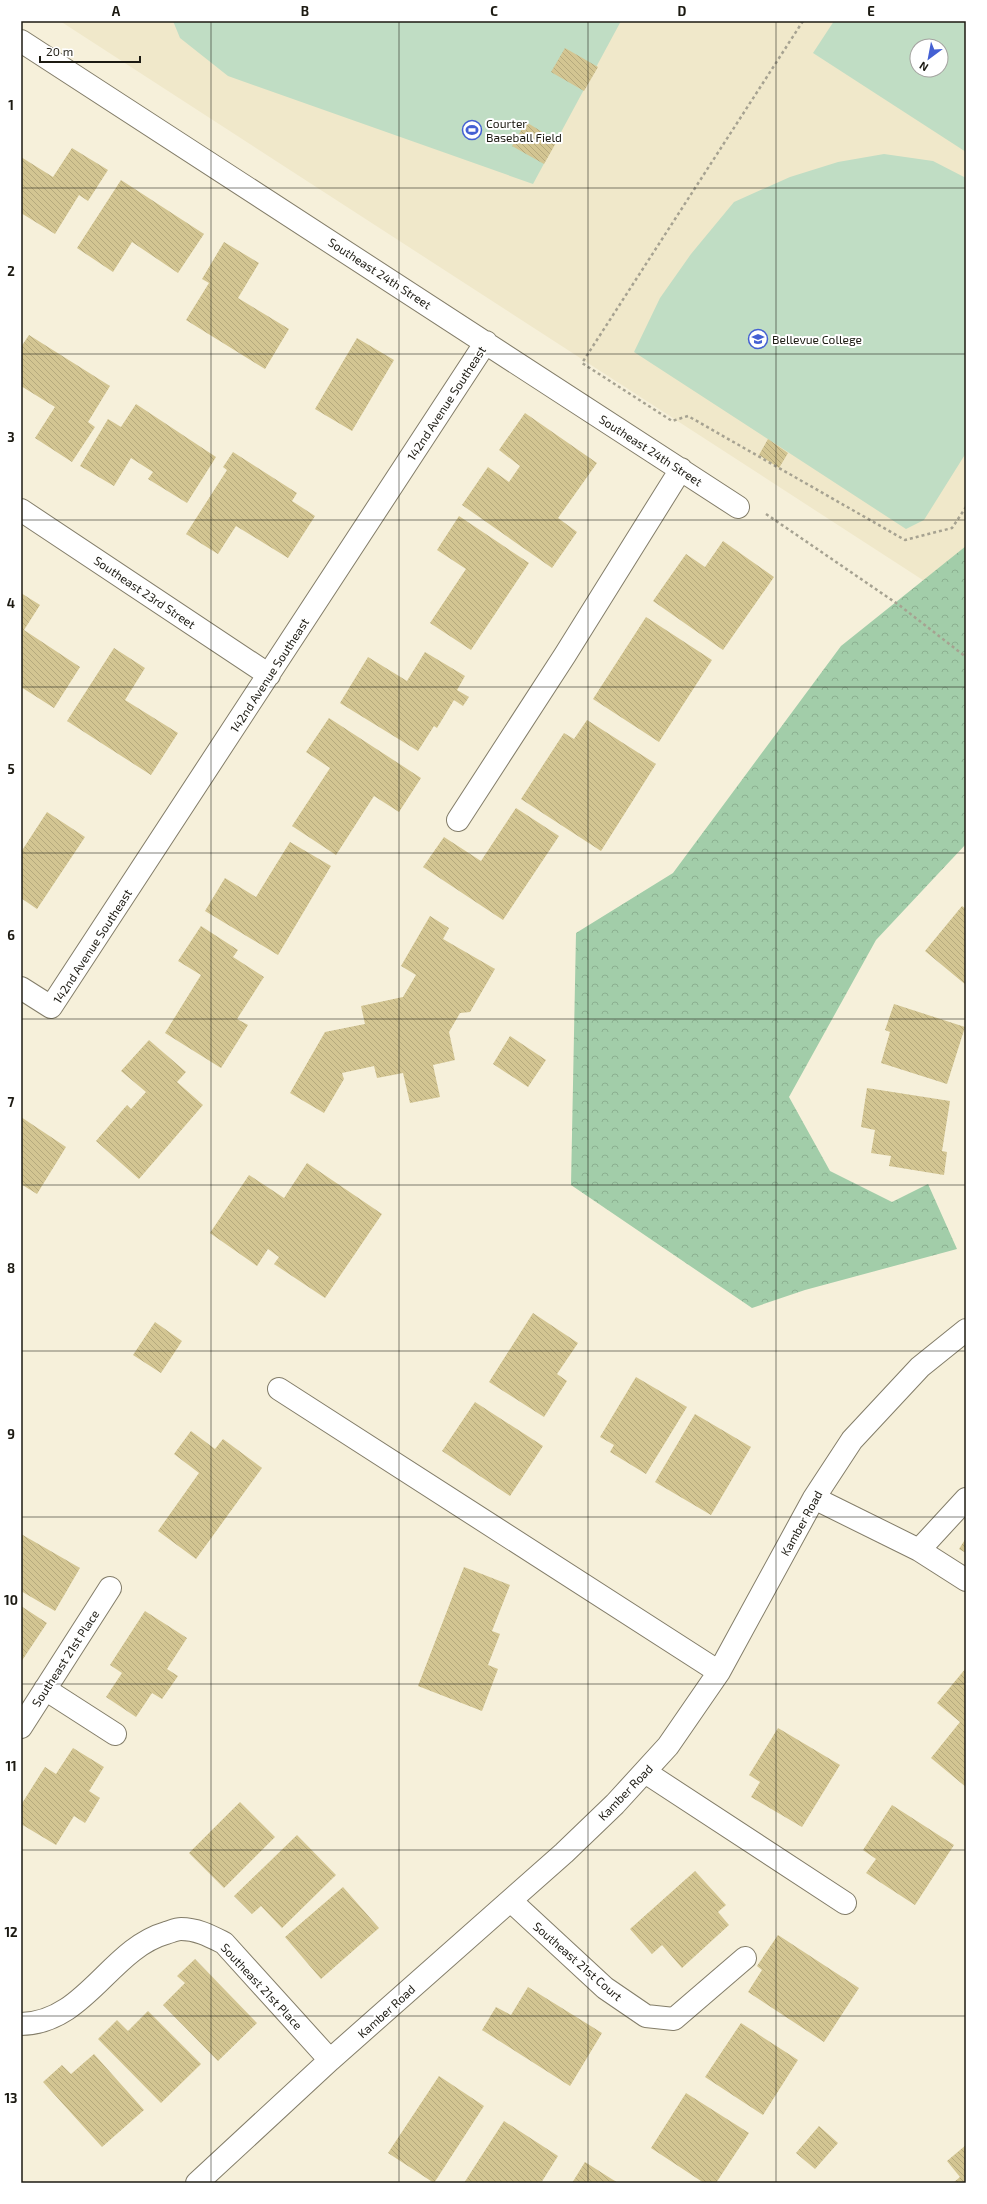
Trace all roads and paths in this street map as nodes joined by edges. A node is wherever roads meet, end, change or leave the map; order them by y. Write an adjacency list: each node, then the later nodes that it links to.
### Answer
1 (803, 21): 6 (path)
2 (21, 41): 3 (street, Southeast 24th Street)
3 (486, 342): 4 (street, Southeast 24th Street); 10 (street, 142nd Avenue Southeast)
4 (681, 469): 5 (street, Southeast 24th Street); 11 (street)
5 (738, 507)
6 (966, 507)
7 (21, 510): 10 (street, Southeast 23rd Street)
8 (788, 531): 9 (path)
9 (966, 657)
10 (269, 675): 12 (street, 142nd Avenue Southeast)
11 (458, 820)
12 (21, 988)
13 (966, 1330): 15 (street, Kamber Road)
14 (279, 1389): 20 (street)
15 (814, 1498): 17 (street); 20 (street, Kamber Road)
16 (966, 1499): 17 (street)
17 (919, 1550): 18 (street)
18 (966, 1580)
19 (110, 1588): 21 (street, Southeast 21st Place)
20 (719, 1672): 24 (street, Kamber Road)
21 (45, 1689): 22 (street, Southeast 21st Place); 23 (street)
22 (21, 1727)
23 (115, 1734)
24 (645, 1772): 25 (street, Kamber Road); 26 (street)
25 (510, 1900): 27 (street, Southeast 21st Court); 29 (street, Kamber Road)
26 (845, 1903)
27 (745, 1958)
28 (21, 2024): 29 (street, Southeast 21st Place)
29 (330, 2060): 30 (street, Kamber Road)
30 (197, 2183)

